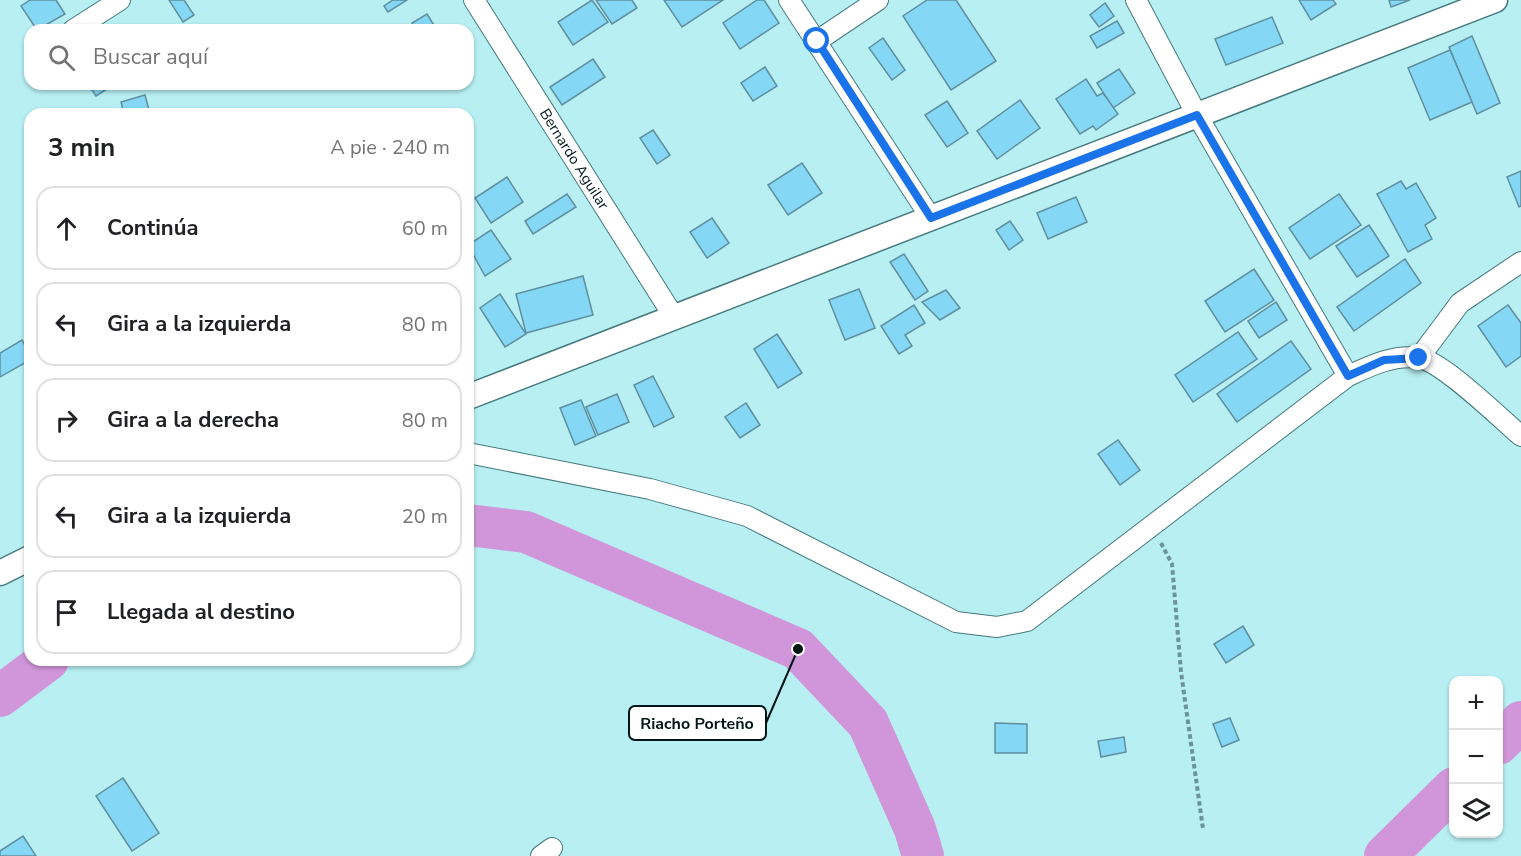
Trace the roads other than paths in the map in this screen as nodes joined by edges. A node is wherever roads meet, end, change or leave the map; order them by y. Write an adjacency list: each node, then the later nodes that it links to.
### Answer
1 (120, 0): 7 (street)
2 (474, 0): 12 (street, Bernardo Aguilar)
3 (789, 0): 8 (street)
4 (878, 0): 8 (street)
5 (1136, 0): 9 (street)
6 (1495, 0): 9 (street)
7 (82, 24)
8 (817, 41): 10 (street)
9 (1197, 115): 10 (street); 14 (street)
10 (931, 218): 12 (street)
11 (1521, 262): 13 (street)
12 (674, 317): 15 (street)
13 (1419, 358): 14 (street); 16 (street)
14 (1348, 376): 17 (street)
15 (474, 395)
16 (1521, 436)
17 (474, 454)
18 (24, 560): 19 (street)
19 (2, 567)

